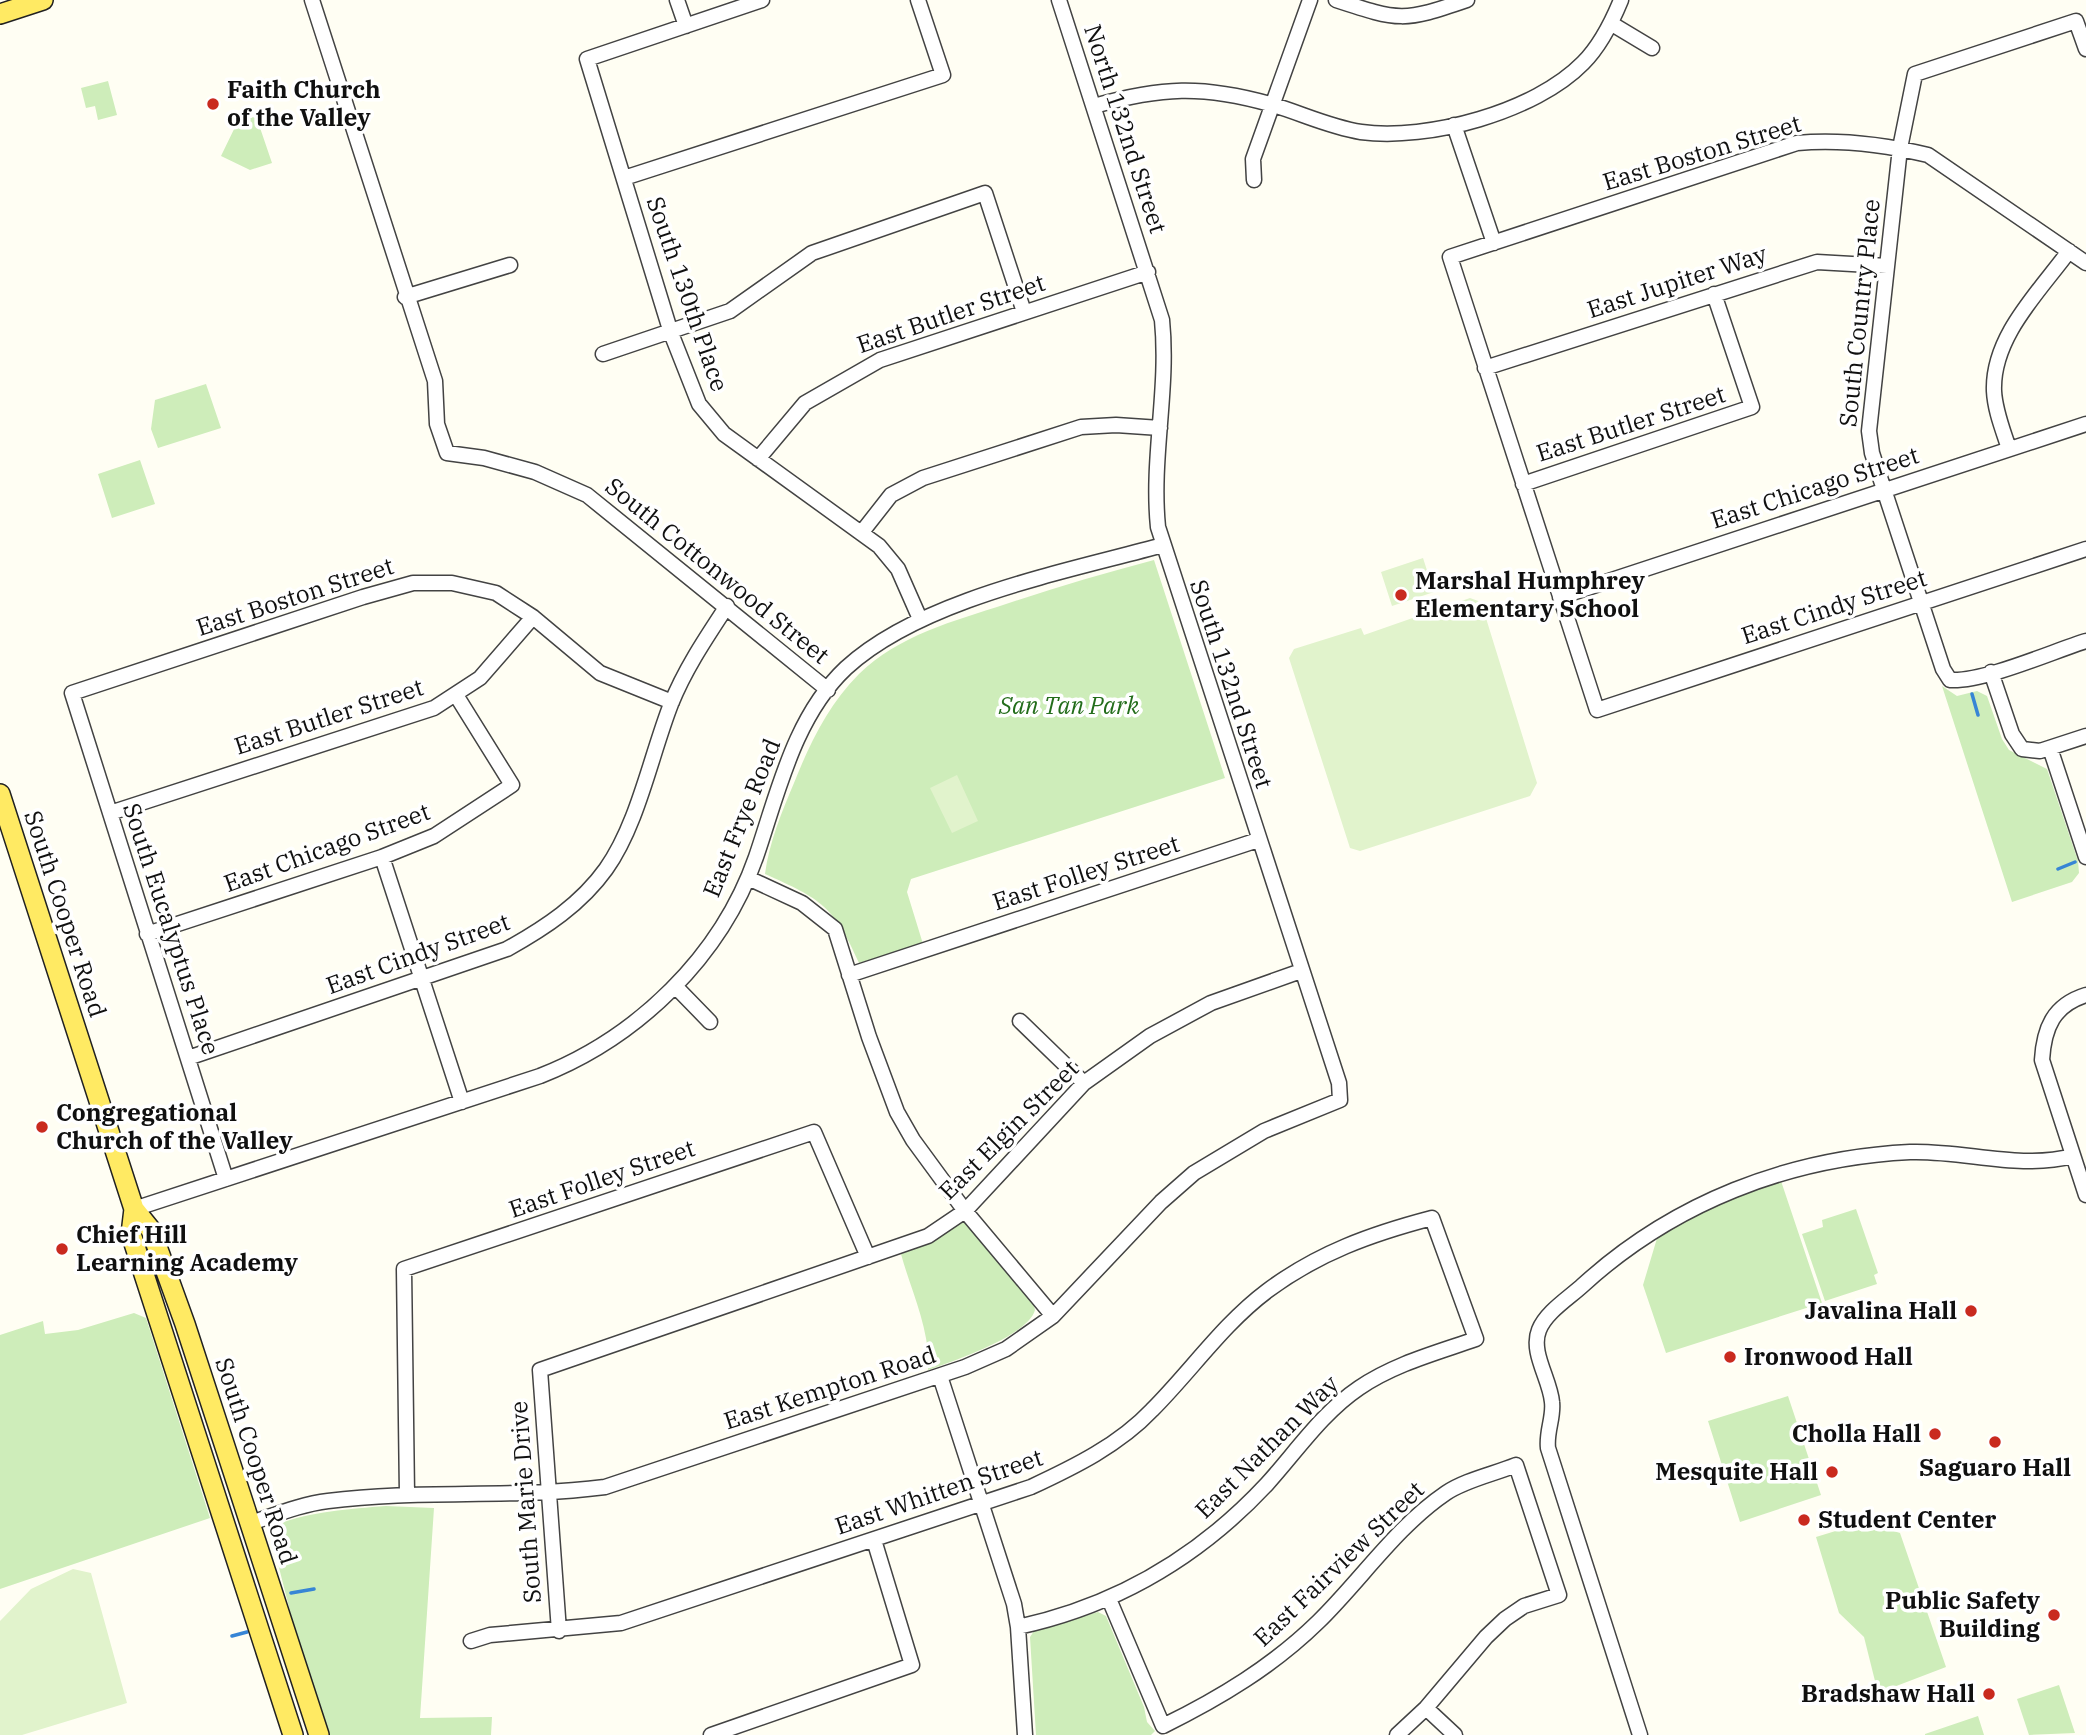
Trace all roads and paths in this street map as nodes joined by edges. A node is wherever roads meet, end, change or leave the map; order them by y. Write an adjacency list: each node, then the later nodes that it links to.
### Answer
1 (43, 0): 11 (main road)
2 (312, 0): 29 (street)
3 (677, 0): 13 (street)
4 (762, 0): 13 (street)
5 (918, 0): 20 (street)
6 (1059, 0): 17 (street, North 132nd Street)
7 (1310, 0): 16 (street)
8 (1336, 0): 9 (street)
9 (1467, 0)
10 (1621, 0): 12 (street)
11 (0, 14)
12 (1612, 24): 14 (street); 18 (street)
13 (686, 26): 20 (street, South 130th Place)
14 (1652, 48)
15 (2086, 49): 19 (street)
16 (1272, 104): 17 (street); 18 (street); 21 (street)
17 (1094, 106): 27 (street, North 132nd Street)
18 (1454, 125): 22 (street)
19 (1900, 148): 22 (street, East Boston Street); 23 (street, East Boston Street); 26 (street, South Country Place)
20 (624, 178): 31 (street, South 130th Place)
21 (1254, 180)
22 (1494, 243): 33 (street, East Boston Street)
23 (2069, 251): 24 (street, East Boston Street); 36 (street)
24 (2086, 263)
25 (510, 265): 29 (street)
26 (1887, 266): 28 (street, East Jupiter Way); 39 (street, South Country Place)
27 (1148, 272): 30 (street, East Butler Street); 35 (street, South 132nd Street)
28 (1714, 294): 33 (street, East Jupiter Way); 38 (street, East Butler Street)
29 (405, 297): 45 (street, South Cottonwood Street)
30 (1024, 313): 31 (street); 37 (street, East Butler Street)
31 (671, 333): 32 (street); 37 (street, South 130th Place)
32 (603, 354)
33 (1485, 368): 38 (street)
34 (2086, 424): 36 (street, East Chicago Street)
35 (1160, 428): 40 (street); 41 (street, South 132nd Street)
36 (2009, 449): 39 (street, East Chicago Street)
37 (758, 459): 40 (street, South 130th Place)
38 (1523, 484): 43 (street)
39 (1884, 489): 43 (street, East Chicago Street); 44 (street, South Country Place)
40 (862, 532): 47 (street, South 130th Place)
41 (1163, 545): 47 (street, East Frye Road); 58 (street, South 132nd Street)
42 (2086, 549): 44 (street, East Cindy Street)
43 (1560, 597): 44 (street, East Cindy Street)
44 (1921, 602): 49 (street, South Country Place)
45 (727, 606): 50 (street, South Cottonwood Street); 53 (street, East Cindy Street)
46 (533, 617): 51 (street, East Boston Street); 52 (street, East Butler Street); 53 (street, East Boston Street)
47 (920, 619): 50 (street, East Frye Road)
48 (2086, 640): 49 (street)
49 (1991, 671): 55 (street)
50 (828, 690): 61 (street, East Frye Road)
51 (72, 693): 57 (street, South Eucalyptus Place)
52 (456, 695): 57 (street, East Butler Street); 60 (street, East Chicago Street)
53 (672, 702): 65 (street, East Cindy Street)
54 (2086, 736): 55 (street)
55 (2050, 748): 59 (street)
56 (0, 794): 77 (main road, South Cooper Road)
57 (110, 813): 62 (street, South Eucalyptus Place)
58 (1258, 840): 63 (street, South 132nd Street); 64 (street, East Folley Street)
59 (2086, 856)
60 (382, 857): 62 (street, East Chicago Street); 65 (street)
61 (748, 878): 64 (street); 66 (street, East Frye Road)
62 (147, 934): 70 (street, South Eucalyptus Place)
63 (1301, 971): 71 (street, East Elgin Street); 72 (street, South 132nd Street)
64 (849, 975): 78 (street)
65 (422, 979): 70 (street, East Cindy Street); 73 (street)
66 (675, 986): 69 (street); 73 (street, East Frye Road)
67 (2086, 995): 74 (street)
68 (1020, 1021): 71 (street)
69 (710, 1022)
70 (188, 1058): 75 (street, South Eucalyptus Place)
71 (1084, 1083): 78 (street, East Elgin Street)
72 (1340, 1100): 82 (street, East Kempton Road)
73 (462, 1102): 75 (street, East Frye Road)
74 (2073, 1156): 76 (street); 103 (street)
75 (226, 1180): 77 (street, East Frye Road)
76 (2086, 1195)
77 (134, 1209): 80 (main road, South Cooper Road); 81 (main road, South Cooper Road)
78 (965, 1210): 79 (street, East Elgin Street); 82 (street)
79 (868, 1257): 84 (street, East Elgin Street); 87 (street, East Folley Street)
80 (171, 1288): 81 (main road); 89 (main road, South Cooper Road)
81 (151, 1295): 90 (main road, South Cooper Road)
82 (1053, 1316): 85 (street, East Kempton Road)
83 (1476, 1339): 88 (street, East Whitten Street); 92 (street, East Nathan Way)
84 (540, 1370): 86 (street, South Marie Drive)
85 (940, 1376): 86 (street, East Kempton Road); 88 (street)
86 (547, 1494): 87 (street, East Kempton Road); 94 (street, South Marie Drive)
87 (407, 1495): 89 (street, East Kempton Road)
88 (983, 1505): 91 (street, East Whitten Street); 93 (street)
89 (251, 1523): 90 (main road); 98 (main road, South Cooper Road)
90 (228, 1530): 97 (main road, South Cooper Road)
91 (874, 1540): 94 (street, East Whitten Street); 99 (street)
92 (1109, 1599): 93 (street, East Nathan Way); 96 (street, East Fairview Street)
93 (1018, 1627): 100 (street)
94 (559, 1631): 95 (street, East Whitten Street)
95 (471, 1641)
96 (1426, 1708): 101 (street); 102 (street)
97 (293, 1735)
98 (318, 1735)
99 (711, 1735)
100 (1025, 1735)
101 (1397, 1735)
102 (1455, 1735)
103 (1640, 1735)

